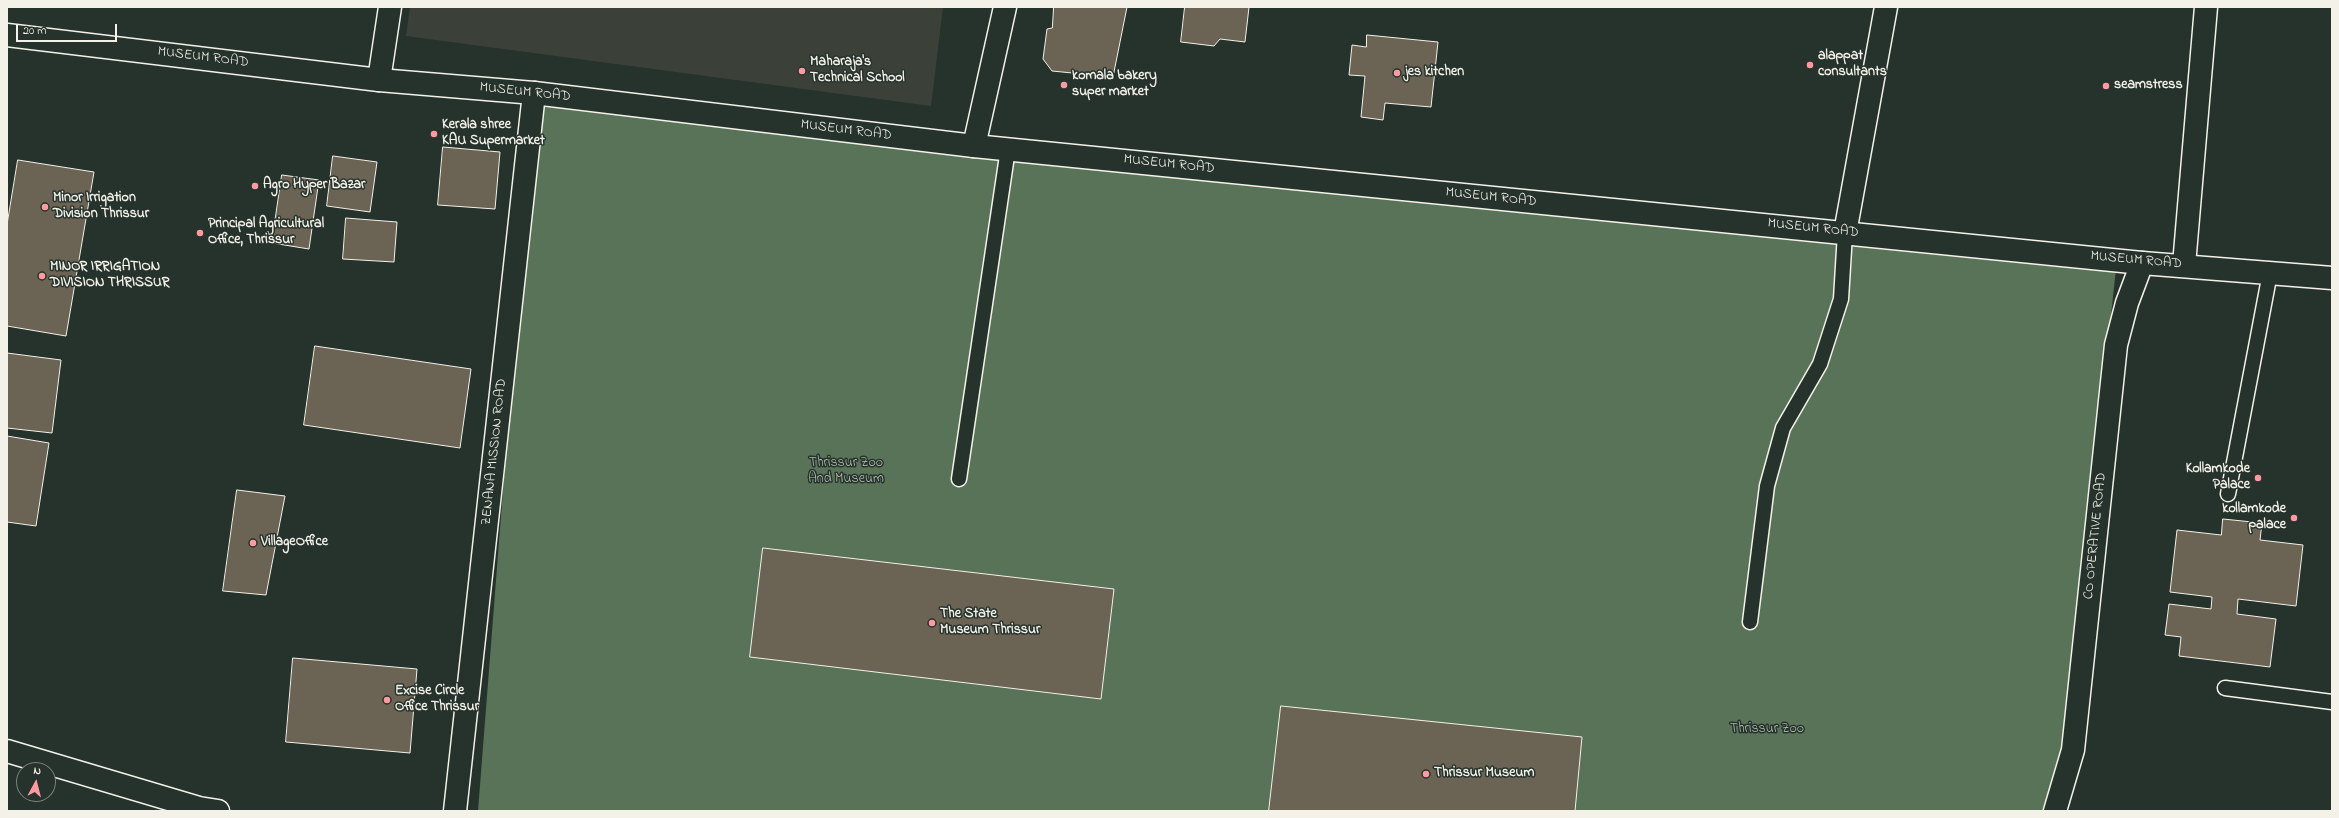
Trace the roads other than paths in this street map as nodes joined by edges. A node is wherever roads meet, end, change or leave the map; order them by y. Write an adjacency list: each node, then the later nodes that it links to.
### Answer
1 (390, 7): 6 (main road)
2 (1005, 7): 8 (main road)
3 (1886, 7): 10 (main road)
4 (2206, 7): 12 (main road)
5 (7, 35): 6 (main road, MUSEUM ROAD)
6 (379, 80): 7 (main road, MUSEUM ROAD)
7 (534, 93): 8 (main road, MUSEUM ROAD); 22 (main road, ZENANA MISSION ROAD)
8 (974, 146): 9 (main road, MUSEUM ROAD)
9 (1008, 149): 10 (main road, MUSEUM ROAD); 15 (lane)
10 (1845, 232): 11 (main road, MUSEUM ROAD); 17 (lane)
11 (2142, 263): 12 (main road, MUSEUM ROAD); 23 (main road, CO OPERATIVE ROAD)
12 (2184, 265): 13 (main road, MUSEUM ROAD)
13 (2270, 273): 14 (main road, MUSEUM ROAD); 16 (lane)
14 (2332, 278)
15 (959, 479)
16 (2228, 494)
17 (1750, 622)
18 (2225, 688): 19 (lane)
19 (2332, 702)
20 (7, 751): 21 (main road)
21 (205, 810)
22 (455, 811)
23 (2055, 811)

